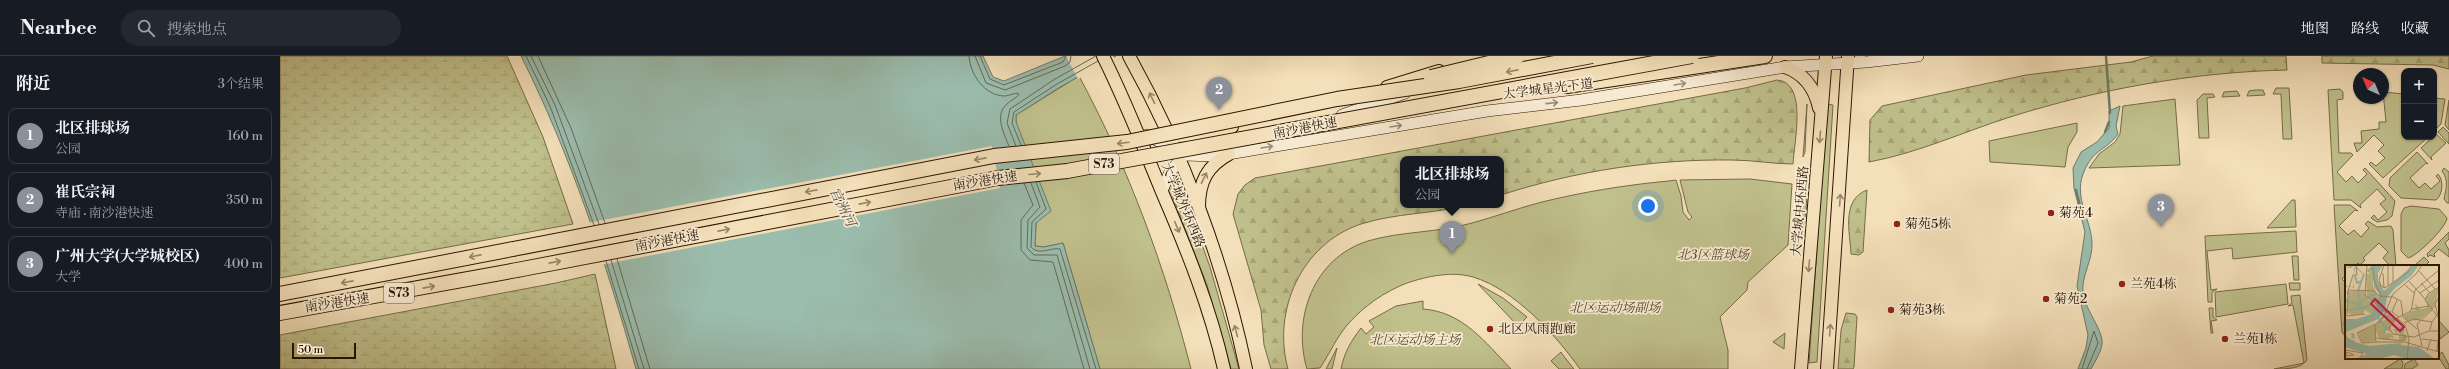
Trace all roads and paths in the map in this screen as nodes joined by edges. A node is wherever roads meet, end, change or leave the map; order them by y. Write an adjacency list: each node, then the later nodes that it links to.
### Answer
1 (1103, 56): 16 (main road, 大学城外环西路)
2 (1494, 56): 17 (main road)
3 (1502, 56): 19 (main road)
4 (1518, 56): 13 (highway, bridge)
5 (1592, 56): 13 (highway, 南沙港快速 / S73, one-way to 13, bridge)
6 (1692, 56): 14 (highway, 南沙港快速 / S73, bridge)
7 (1764, 56): 14 (highway, bridge)
8 (1918, 56): 10 (main road, 大学城星光下道)
9 (1826, 59): 10 (main road, 大学城星光下道); 12 (main road, 大学城星光下道); 15 (main road, 大学城中环西路)
10 (1848, 59): 27 (main road, one-way to 10)
11 (1132, 61): 17 (main road, 大学城外环西路, one-way to 11)
12 (1785, 67): 15 (main road); 18 (main road, 大学城星光下道, one-way to 12)
13 (1337, 99): 22 (highway, 南沙港快速 / S73, one-way to 22, bridge)
14 (1410, 108): 23 (highway, 南沙港快速 / S73, one-way to 14, bridge)
15 (1821, 119): 26 (main road, 大学城中环西路, one-way to 26)
16 (1137, 129): 19 (main road, 大学城星光下道); 20 (main road, 大学城外环西路)
17 (1166, 131): 19 (main road, 大学城外环西路)
18 (1229, 154): 19 (main road, 大学城星光下道); 21 (main road, one-way to 18)
19 (1180, 155): 20 (main road); 21 (main road, 大学城外环西路)
20 (1162, 192): 24 (main road, 大学城外环西路, one-way to 24)
21 (1199, 212): 25 (main road, 大学城外环西路, one-way to 21)
22 (280, 294)
23 (280, 313)
24 (1224, 369)
25 (1246, 369)
26 (1801, 369)
27 (1827, 369)

